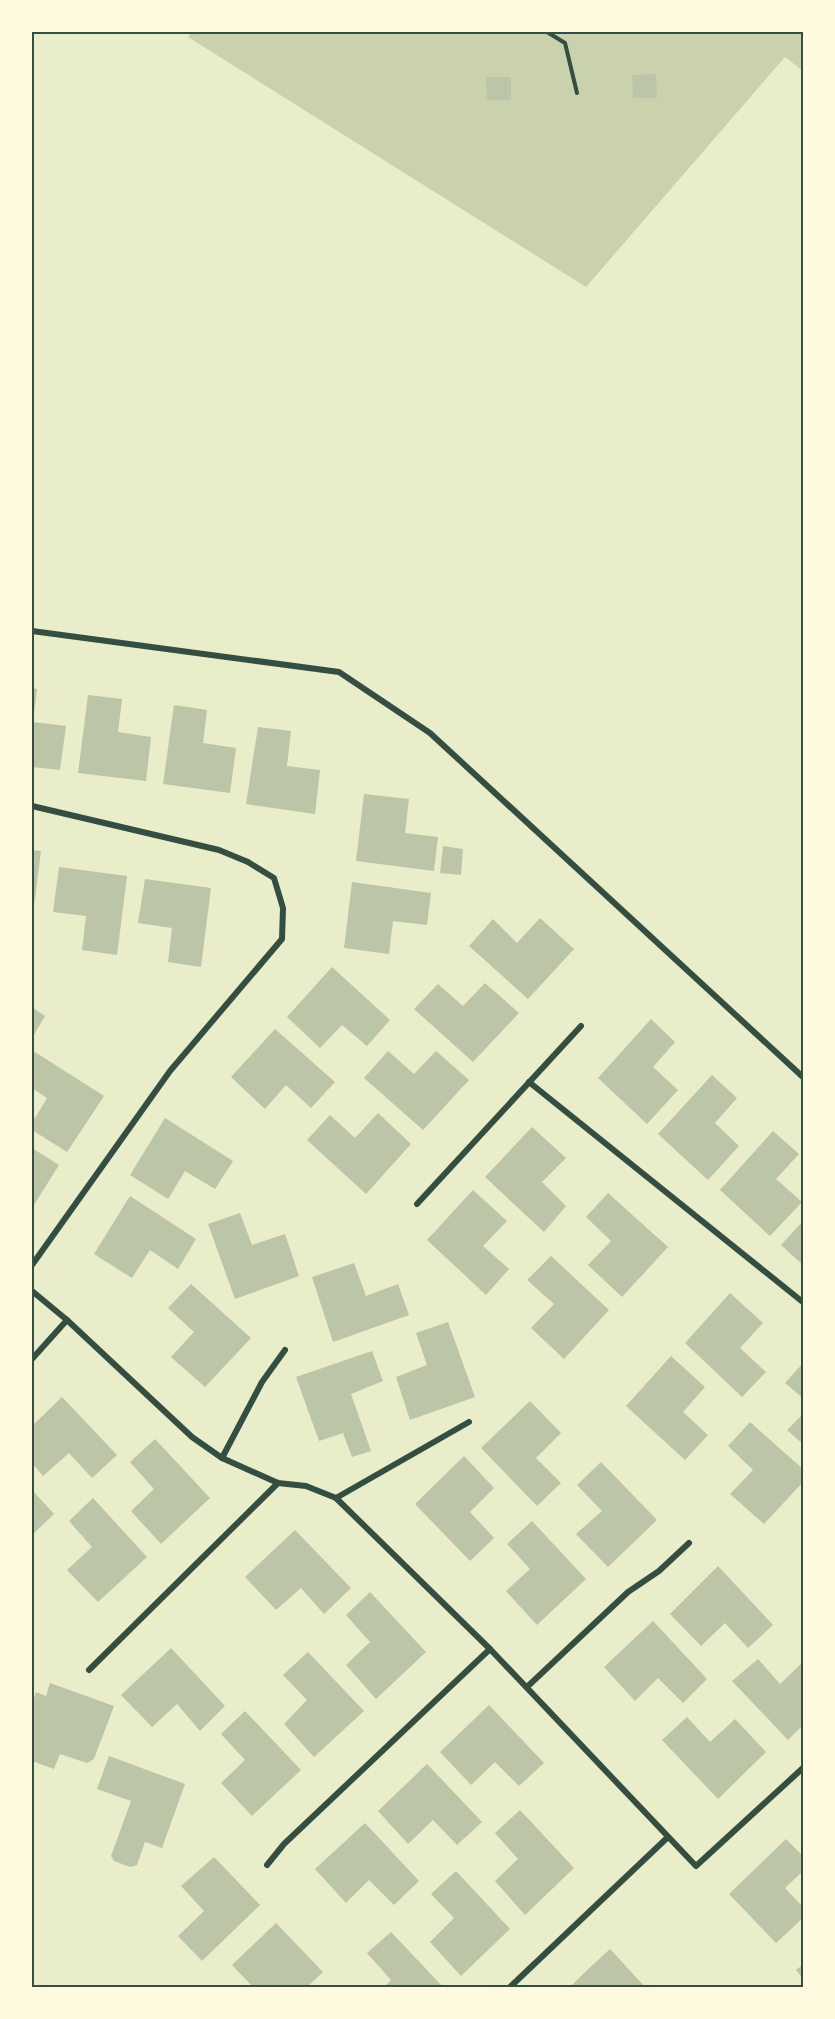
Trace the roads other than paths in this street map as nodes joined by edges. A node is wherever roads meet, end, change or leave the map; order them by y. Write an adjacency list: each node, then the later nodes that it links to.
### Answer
1 (32, 631): 4 (street)
2 (32, 806): 7 (street)
3 (581, 1026): 5 (street)
4 (804, 1078)
5 (529, 1082): 6 (street); 9 (street)
6 (417, 1204)
7 (32, 1265)
8 (32, 1291): 10 (street)
9 (804, 1303)
10 (67, 1320): 12 (street); 14 (street)
11 (285, 1350): 14 (street)
12 (32, 1359)
13 (469, 1422): 16 (street)
14 (222, 1458): 15 (street)
15 (278, 1483): 16 (street); 19 (street)
16 (336, 1498): 18 (street)
17 (689, 1542): 20 (street)
18 (490, 1649): 20 (street); 23 (street)
19 (89, 1670)
20 (527, 1687): 22 (street)
21 (804, 1767): 22 (street)
22 (668, 1837): 24 (street)
23 (267, 1865)
24 (509, 1988)

